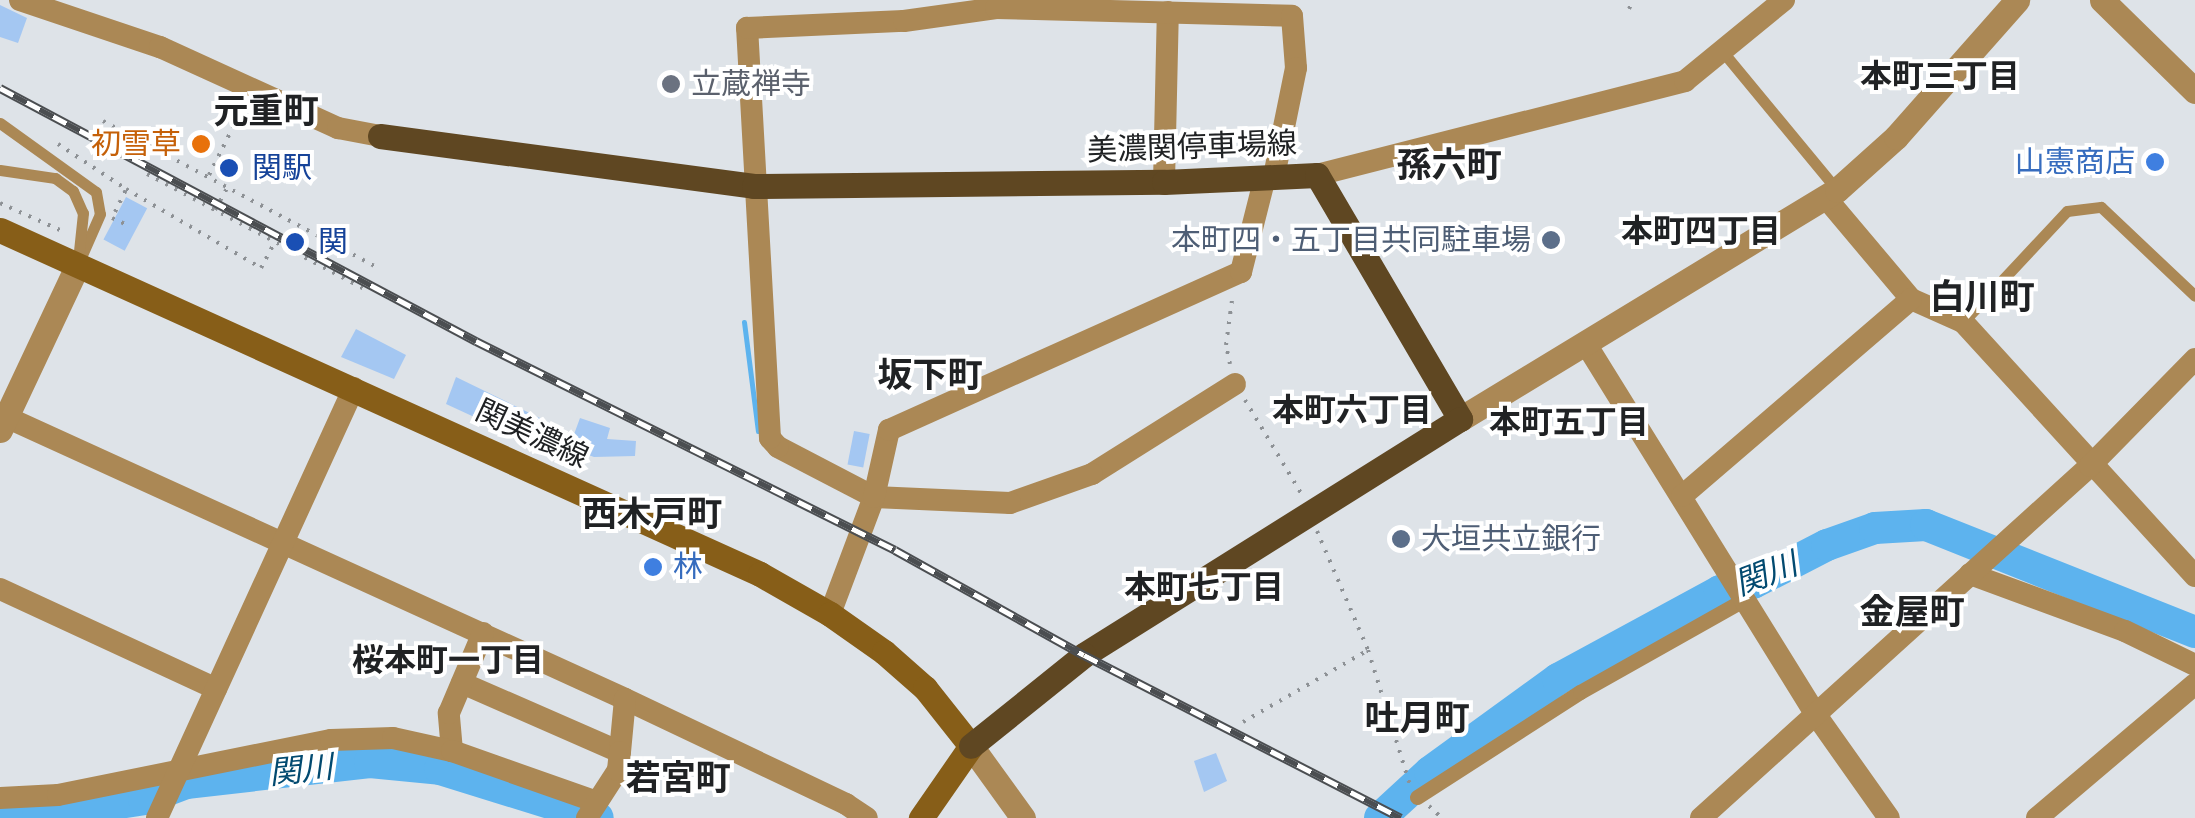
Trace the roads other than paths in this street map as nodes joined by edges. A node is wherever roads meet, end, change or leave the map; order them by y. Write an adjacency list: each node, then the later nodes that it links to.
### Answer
1 (20, 0): 9 (street)
2 (1784, 0): 6 (street)
3 (2017, 0): 15 (street)
4 (2102, 0): 7 (street)
5 (1168, 12): 12 (street); 13 (street); 14 (street)
6 (1723, 52): 11 (street); 15 (lane)
7 (2194, 88)
8 (0, 123): 17 (lane)
9 (380, 136): 14 (main road, 美濃関停車場線)
10 (0, 170): 17 (lane)
11 (1317, 175): 12 (main road, 美濃関停車場線); 25 (main road, 美濃関停車場線)
12 (1270, 177): 13 (main road, 美濃関停車場線); 29 (street)
13 (1164, 182): 14 (main road, 美濃関停車場線)
14 (754, 186): 29 (street)
15 (1831, 194): 19 (street); 21 (street)
16 (0, 230): 17 (main road, 関美濃線)
17 (77, 266): 24 (main road, 関美濃線); 26 (street)
18 (2195, 296): 20 (lane)
19 (1911, 299): 20 (street); 28 (street)
20 (1963, 322): 27 (street)
21 (1586, 344): 25 (street); 28 (street)
22 (2195, 359): 27 (street)
23 (1235, 384): 29 (street)
24 (354, 388): 30 (street); 35 (main road, 関美濃線)
25 (1460, 419): 43 (main road)
26 (3, 423): 30 (street)
27 (2090, 466): 31 (street); 32 (street)
28 (1682, 496): 34 (street)
29 (874, 498): 35 (street)
30 (284, 542): 36 (street); 40 (street)
31 (1976, 569): 37 (street); 42 (street)
32 (2195, 576)
33 (0, 589): 40 (street)
34 (1744, 599): 42 (street); 47 (street)
35 (830, 614): 43 (main road, 関美濃線)
36 (483, 633): 38 (street); 41 (street)
37 (2195, 665)
38 (462, 683): 44 (street); 45 (street)
39 (2195, 684): 56 (street)
40 (216, 689): 46 (street)
41 (626, 698): 45 (street); 51 (street)
42 (1816, 716): 54 (street); 55 (street)
43 (971, 746): 52 (main road); 53 (street)
44 (452, 750): 46 (street); 49 (street)
45 (620, 752): 49 (street)
46 (178, 774): 48 (street); 50 (street)
47 (1417, 797)
48 (0, 798)
49 (590, 810)
50 (157, 818)
51 (867, 818)
52 (921, 818)
53 (1023, 818)
54 (1701, 818)
55 (1888, 818)
56 (2037, 818)

